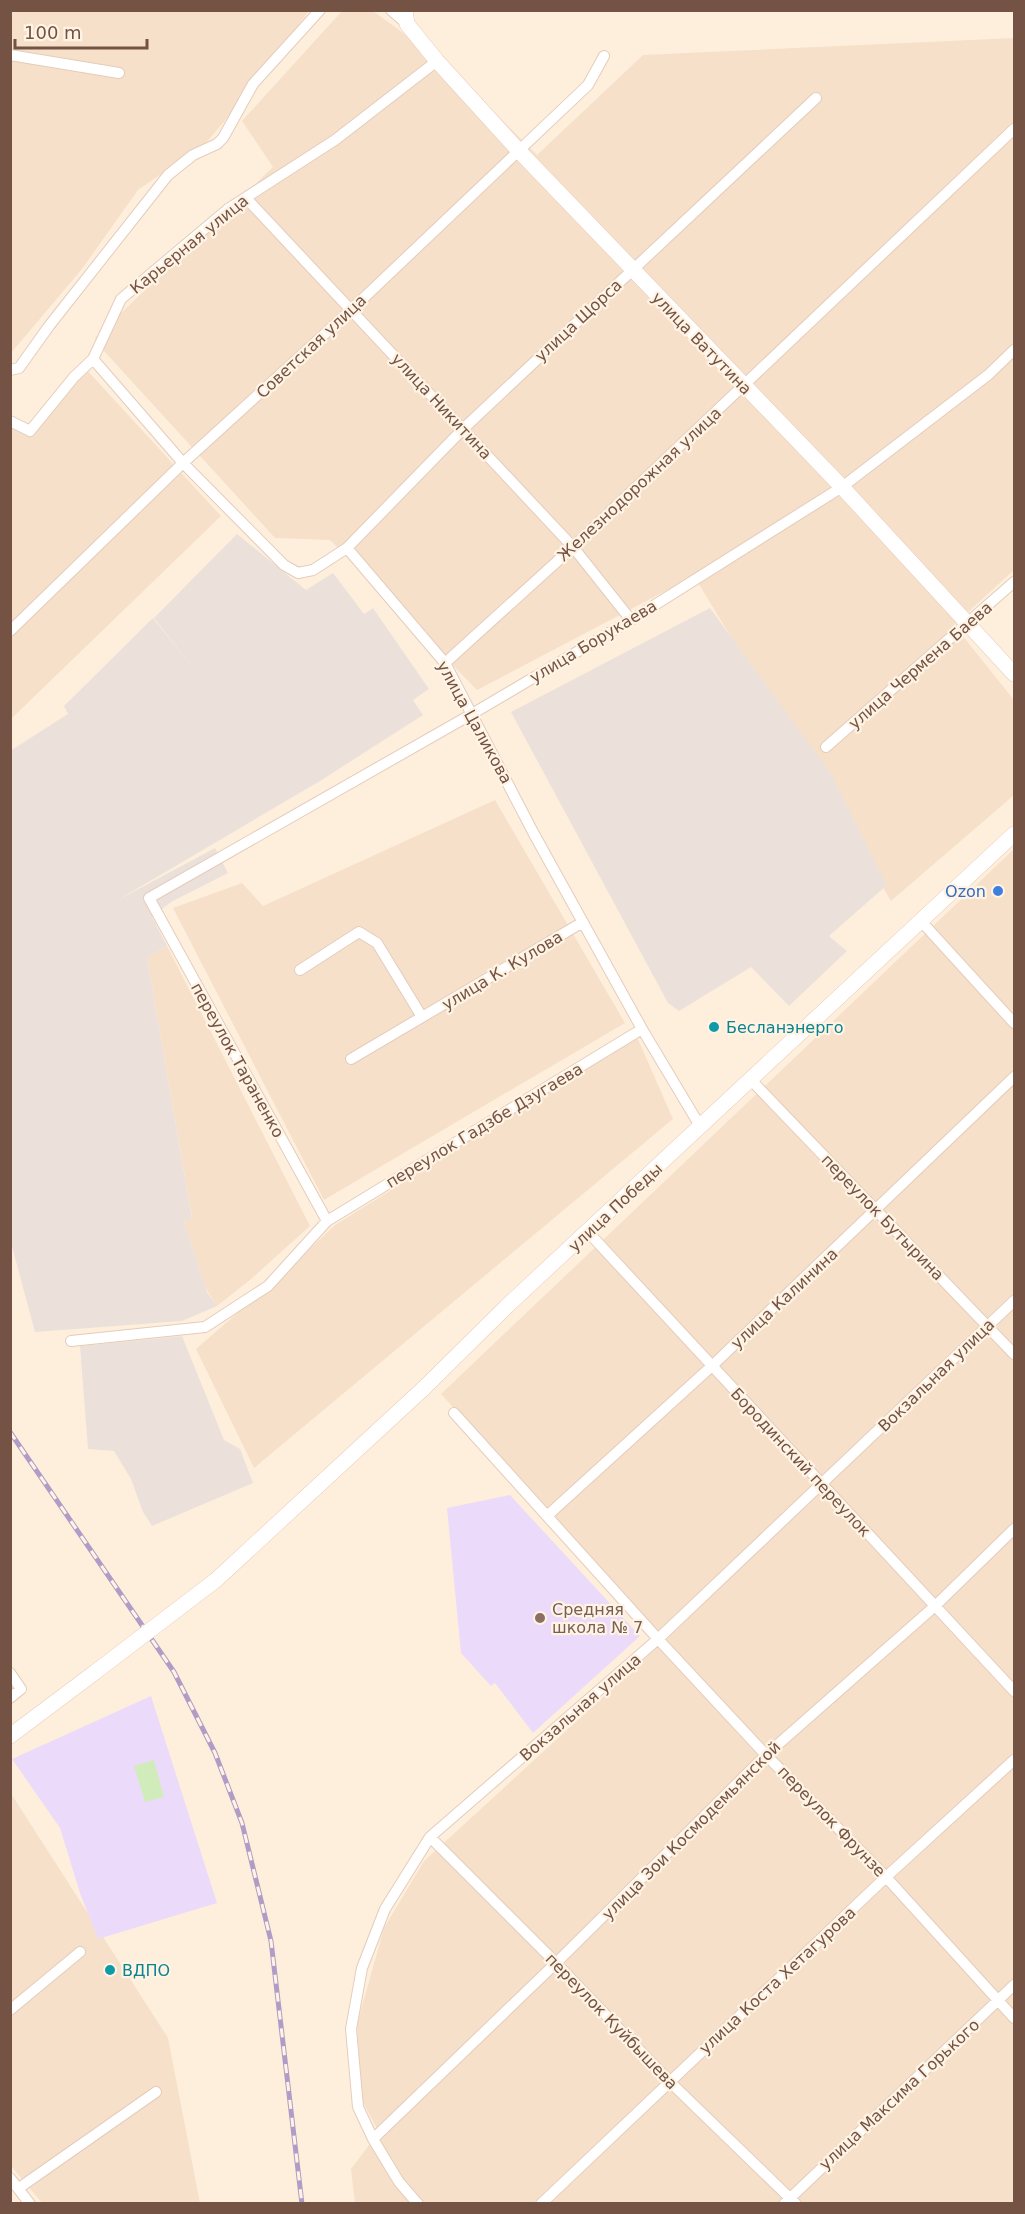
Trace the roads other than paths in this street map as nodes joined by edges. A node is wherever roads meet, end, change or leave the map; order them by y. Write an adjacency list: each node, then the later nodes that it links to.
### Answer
1 (320, 10): 16 (street)
2 (391, 10): 3 (street, улица Ватутина)
3 (406, 17): 6 (main road, улица Ватутина)
4 (10, 55): 7 (street)
5 (604, 56): 10 (street, Советская улица)
6 (437, 61): 10 (main road, улица Ватутина); 11 (street, Карьерная улица)
7 (119, 73)
8 (816, 99): 12 (street, улица Щорса)
9 (1014, 129): 17 (street, Железнодорожная улица)
10 (519, 151): 12 (main road, улица Ватутина); 13 (street, Советская улица)
11 (246, 198): 13 (street, улица Никитина); 15 (street, Карьерная улица)
12 (632, 269): 17 (main road, улица Ватутина); 19 (street, улица Щорса)
13 (351, 310): 19 (street, улица Никитина); 20 (street, Советская улица)
14 (1014, 350): 21 (street, улица Борукаева)
15 (93, 359): 18 (street, Карьерная улица); 20 (street)
16 (10, 370)
17 (743, 386): 21 (main road, улица Ватутина); 22 (street, Железнодорожная улица)
18 (10, 421)
19 (464, 428): 22 (street, улица Никитина); 23 (street, улица Щорса)
20 (183, 463): 23 (street); 27 (street, Советская улица)
21 (842, 487): 25 (street, улица Борукаева); 26 (main road, улица Ватутина)
22 (573, 547): 25 (street, улица Никитина); 28 (street, Железнодорожная улица)
23 (346, 548): 28 (street, улица Цаликова)
24 (1014, 582): 26 (street, улица Чермена Баева)
25 (631, 620): 30 (street, улица Борукаева)
26 (969, 623): 29 (main road, улица Ватутина); 31 (street, улица Чермена Баева)
27 (10, 631)
28 (445, 663): 30 (street, улица Цаликова)
29 (1014, 674)
30 (472, 714): 33 (street, улица Борукаева); 35 (street, улица Цаликова)
31 (826, 747)
32 (1014, 834): 34 (main road, улица Победы)
33 (149, 898): 45 (street, переулок Тараненко)
34 (920, 920): 38 (street); 42 (main road, улица Победы)
35 (583, 922): 37 (street, улица К. Кулова); 39 (street, улица Цаликова)
36 (300, 970): 37 (street, улица К. Кулова)
37 (422, 1017): 40 (street, улица К. Кулова)
38 (1014, 1023)
39 (642, 1029): 43 (street, улица Цаликова); 45 (street, переулок Гадзбе Дзугаева)
40 (351, 1059)
41 (1014, 1077): 44 (street, улица Калинина)
42 (751, 1080): 43 (main road, улица Победы); 44 (street, переулок Бутырина)
43 (700, 1126): 46 (main road, улица Победы)
44 (876, 1211): 48 (street, переулок Бутырина); 51 (street, улица Калинина)
45 (327, 1221): 49 (street, переулок Гадзбе Дзугаева)
46 (588, 1232): 51 (street, Бородинский переулок); 61 (main road, улица Победы, bridge)
47 (1014, 1301): 48 (street, Вокзальная улица)
48 (987, 1326): 50 (street, переулок Бутырина); 53 (street, Вокзальная улица)
49 (71, 1341)
50 (1014, 1354)
51 (713, 1365): 53 (street, Бородинский переулок); 54 (street, улица Калинина)
52 (454, 1413): 54 (street, переулок Фрунзе)
53 (821, 1484): 56 (street, Бородинский переулок); 57 (street, Вокзальная улица)
54 (548, 1515): 57 (street, переулок Фрунзе)
55 (1014, 1529): 56 (street, улица Зои Космодемьянской)
56 (935, 1606): 59 (street, Бородинский переулок); 62 (street, улица Зои Космодемьянской)
57 (658, 1639): 62 (street, переулок Фрунзе); 64 (street, Вокзальная улица)
58 (10, 1673): 60 (street)
59 (1014, 1691)
60 (10, 1698)
61 (10, 1736)
62 (766, 1755): 65 (street, переулок Фрунзе); 67 (street, улица Зои Космодемьянской)
63 (1014, 1760): 65 (street, улица Коста Хетагурова)
64 (430, 1837): 67 (street, переулок Куйбышева); 74 (street, Вокзальная улица)
65 (886, 1877): 69 (street, переулок Фрунзе); 72 (street, улица Коста Хетагурова)
66 (80, 1952): 70 (street)
67 (556, 1963): 72 (street, переулок Куйбышева); 74 (street, улица Зои Космодемьянской)
68 (1014, 1985): 69 (street, улица Максима Горького)
69 (998, 2000): 71 (street, переулок Фрунзе); 77 (street, улица Максима Горького)
70 (10, 2010)
71 (1014, 2018)
72 (669, 2081): 77 (street, переулок Куйбышева); 80 (street, улица Коста Хетагурова)
73 (156, 2092): 76 (street)
74 (373, 2139): 79 (street, Вокзальная улица)
75 (10, 2178): 76 (street)
76 (19, 2188): 78 (street)
77 (790, 2201)
78 (30, 2204)
79 (418, 2204)
80 (542, 2204)

